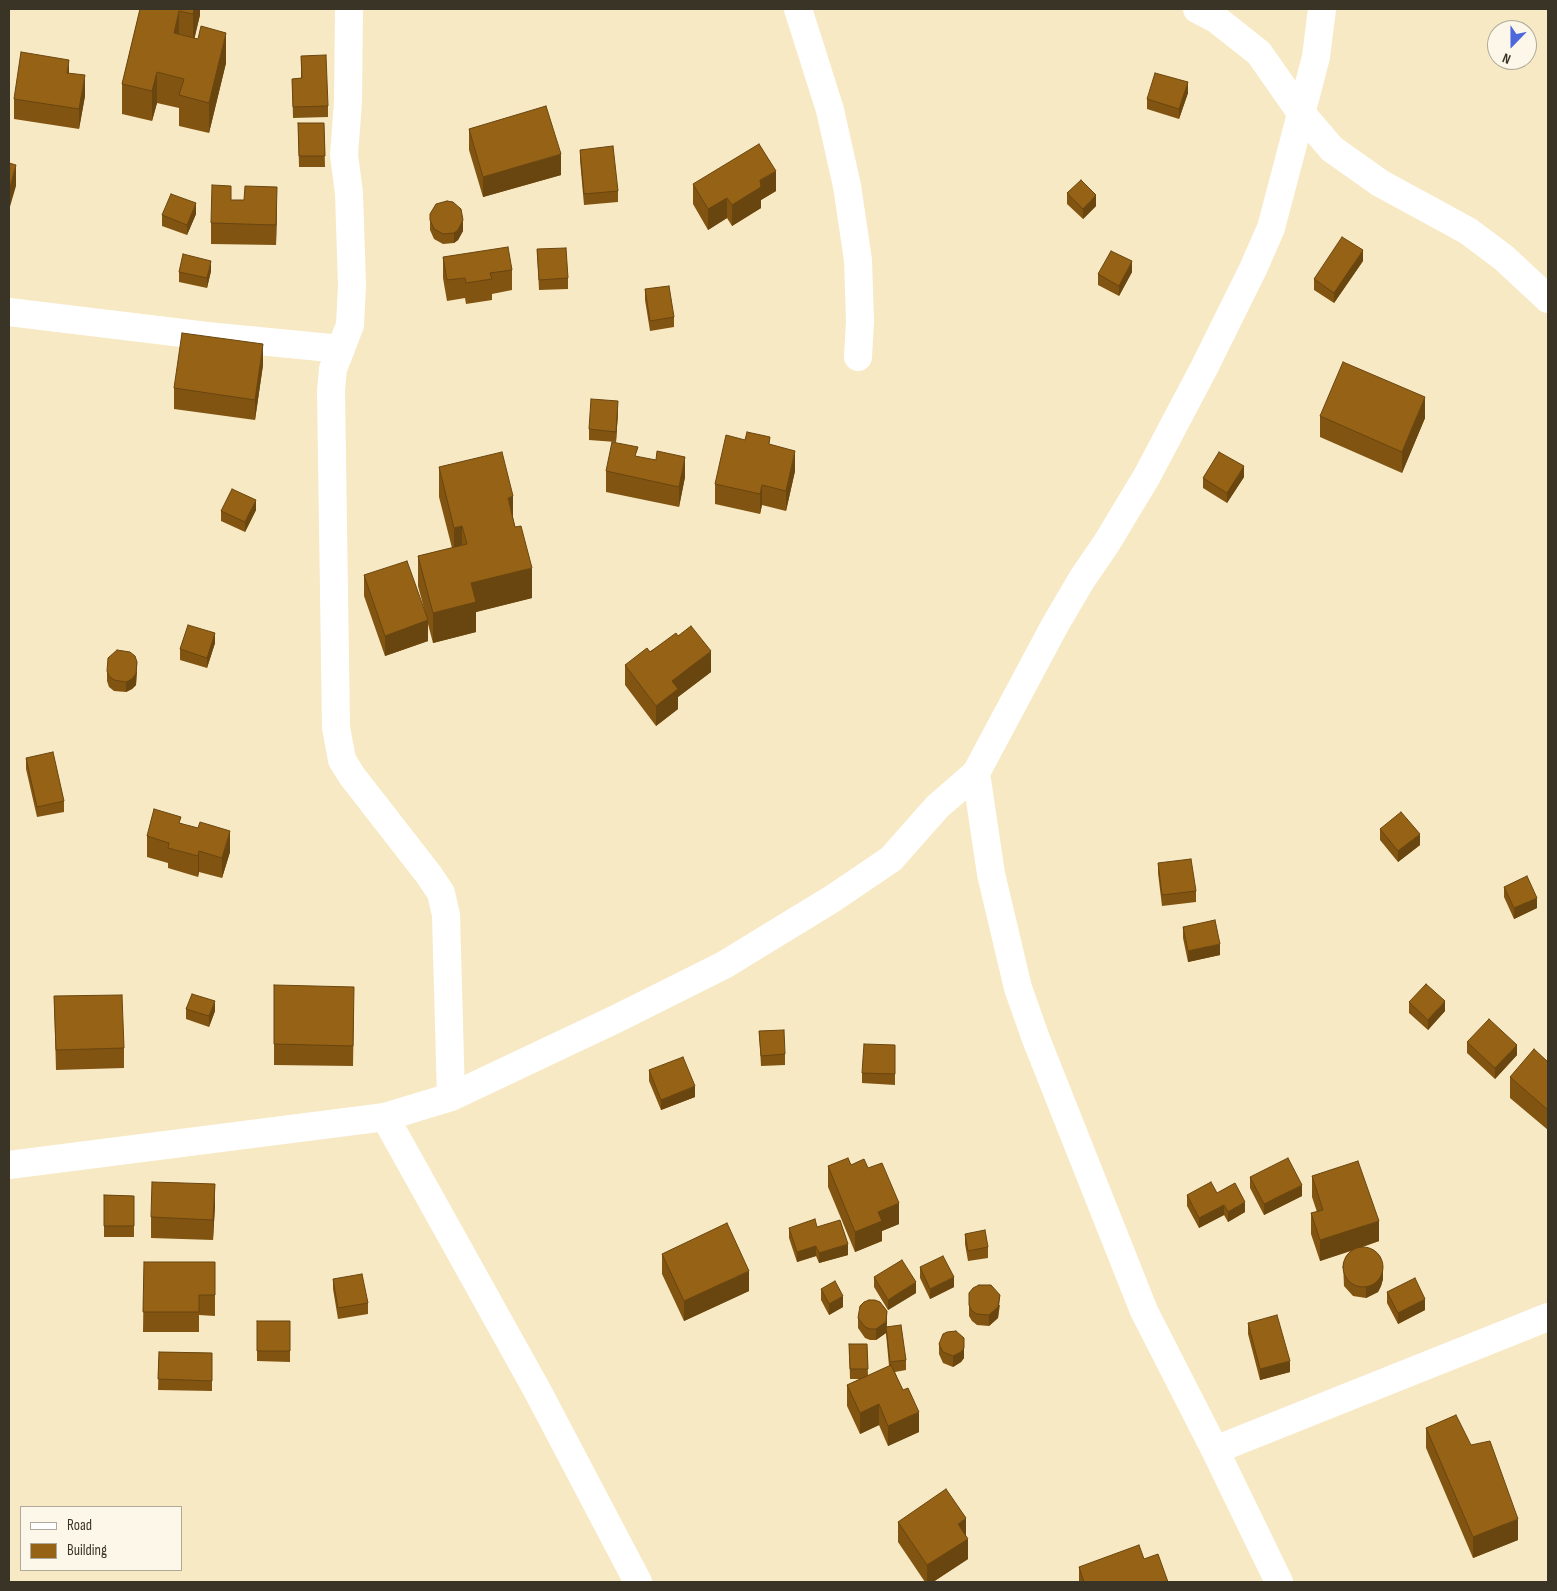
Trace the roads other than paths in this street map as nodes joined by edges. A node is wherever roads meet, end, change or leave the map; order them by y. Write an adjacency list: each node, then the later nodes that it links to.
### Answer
1 (349, 9): 8 (street)
2 (798, 9): 9 (street)
3 (1197, 9): 5 (street)
4 (1322, 9): 5 (street)
5 (1300, 113): 6 (street); 10 (street)
6 (1548, 298)
7 (9, 312): 8 (street)
8 (341, 349): 11 (street)
9 (858, 357)
10 (976, 773): 11 (street); 15 (street)
11 (451, 1097): 12 (street)
12 (385, 1117): 13 (street); 16 (street)
13 (9, 1165)
14 (1548, 1318): 15 (street)
15 (1215, 1450): 17 (street)
16 (638, 1582)
17 (1279, 1582)

